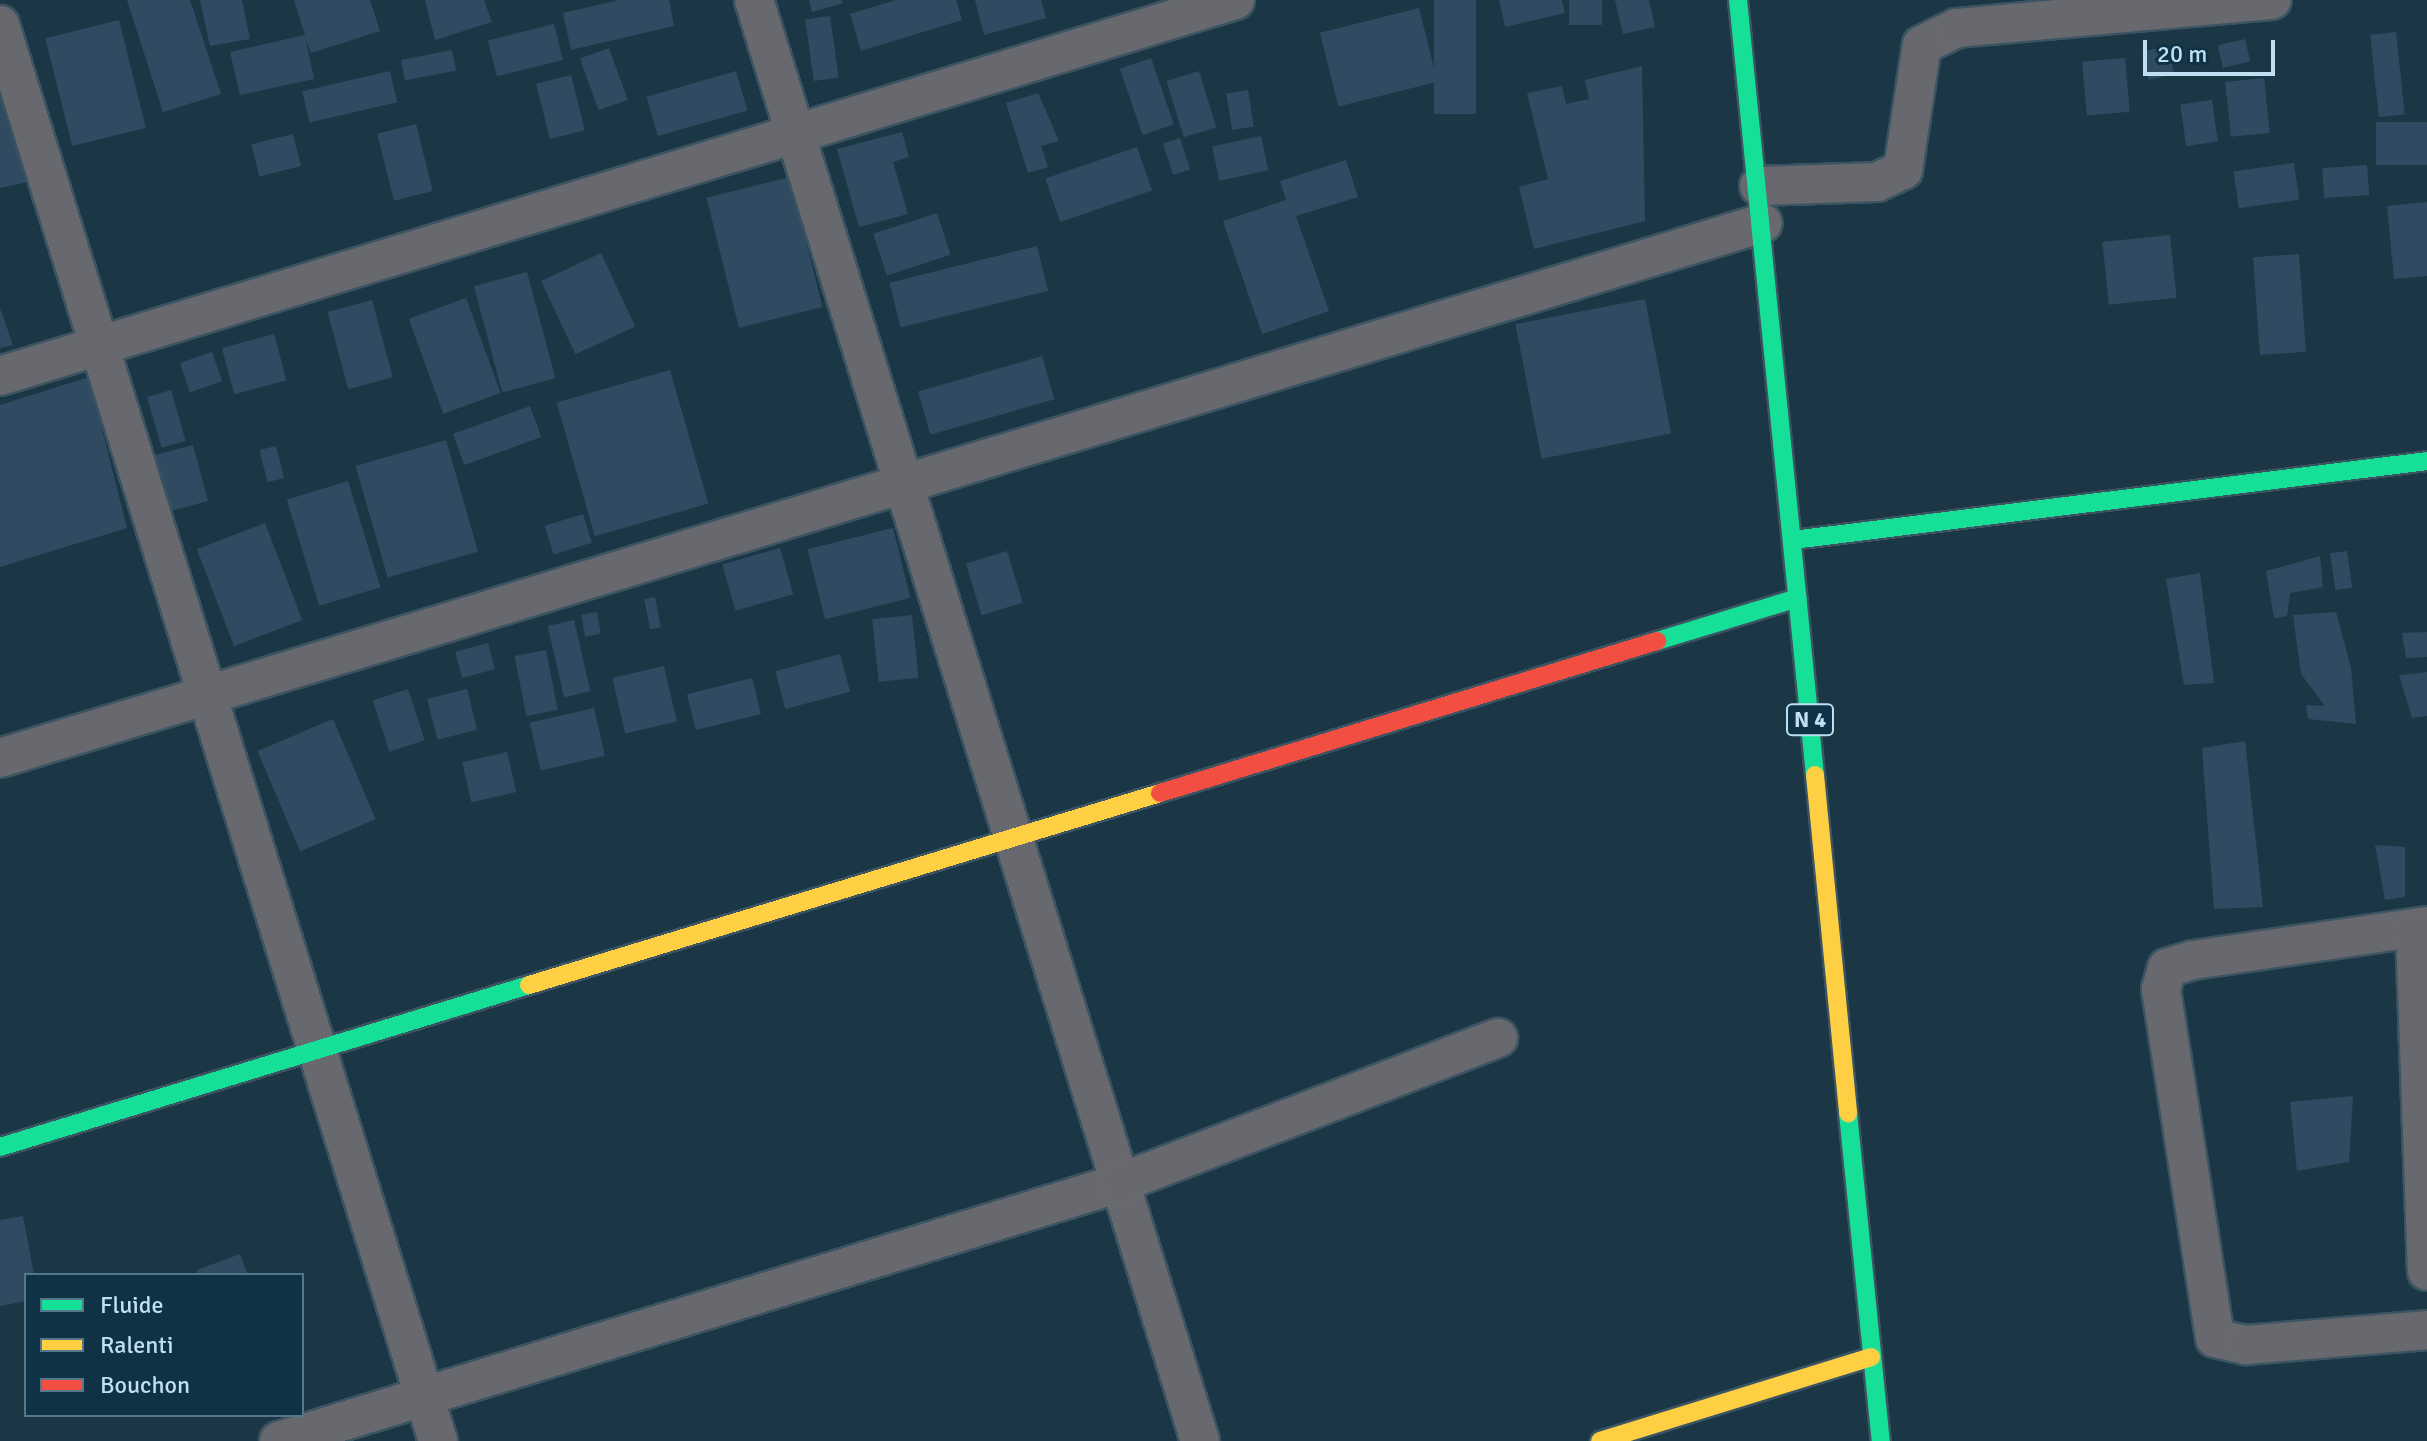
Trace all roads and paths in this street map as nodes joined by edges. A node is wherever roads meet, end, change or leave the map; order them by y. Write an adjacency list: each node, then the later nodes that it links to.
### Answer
1 (754, 0): 6 (street)
2 (1235, 0): 6 (street)
3 (1738, 0): 7 (street, N 4)
4 (2272, 0): 7 (street)
5 (0, 25): 9 (street)
6 (796, 134): 9 (street); 12 (street)
7 (1759, 186): 8 (street, N 4)
8 (1763, 223): 12 (street); 13 (street, N 4)
9 (99, 346): 10 (street); 15 (street)
10 (0, 376)
11 (2427, 461): 13 (street)
12 (904, 484): 15 (street); 17 (street)
13 (1793, 540): 14 (street, N 4)
14 (1798, 598): 17 (street); 25 (street, N 4)
15 (208, 697): 16 (street); 20 (street)
16 (0, 758)
17 (1014, 839): 20 (street); 22 (street)
18 (2421, 928): 23 (street); 24 (street)
19 (1498, 1038): 22 (street)
20 (318, 1052): 21 (street); 26 (street)
21 (0, 1147)
22 (1120, 1183): 26 (street); 29 (street)
23 (2427, 1271)
24 (2427, 1330)
25 (1871, 1357): 30 (street); 31 (street, N 4)
26 (424, 1396): 27 (street); 28 (street)
27 (279, 1441)
28 (438, 1441)
29 (1200, 1441)
30 (1600, 1441)
31 (1881, 1441)

